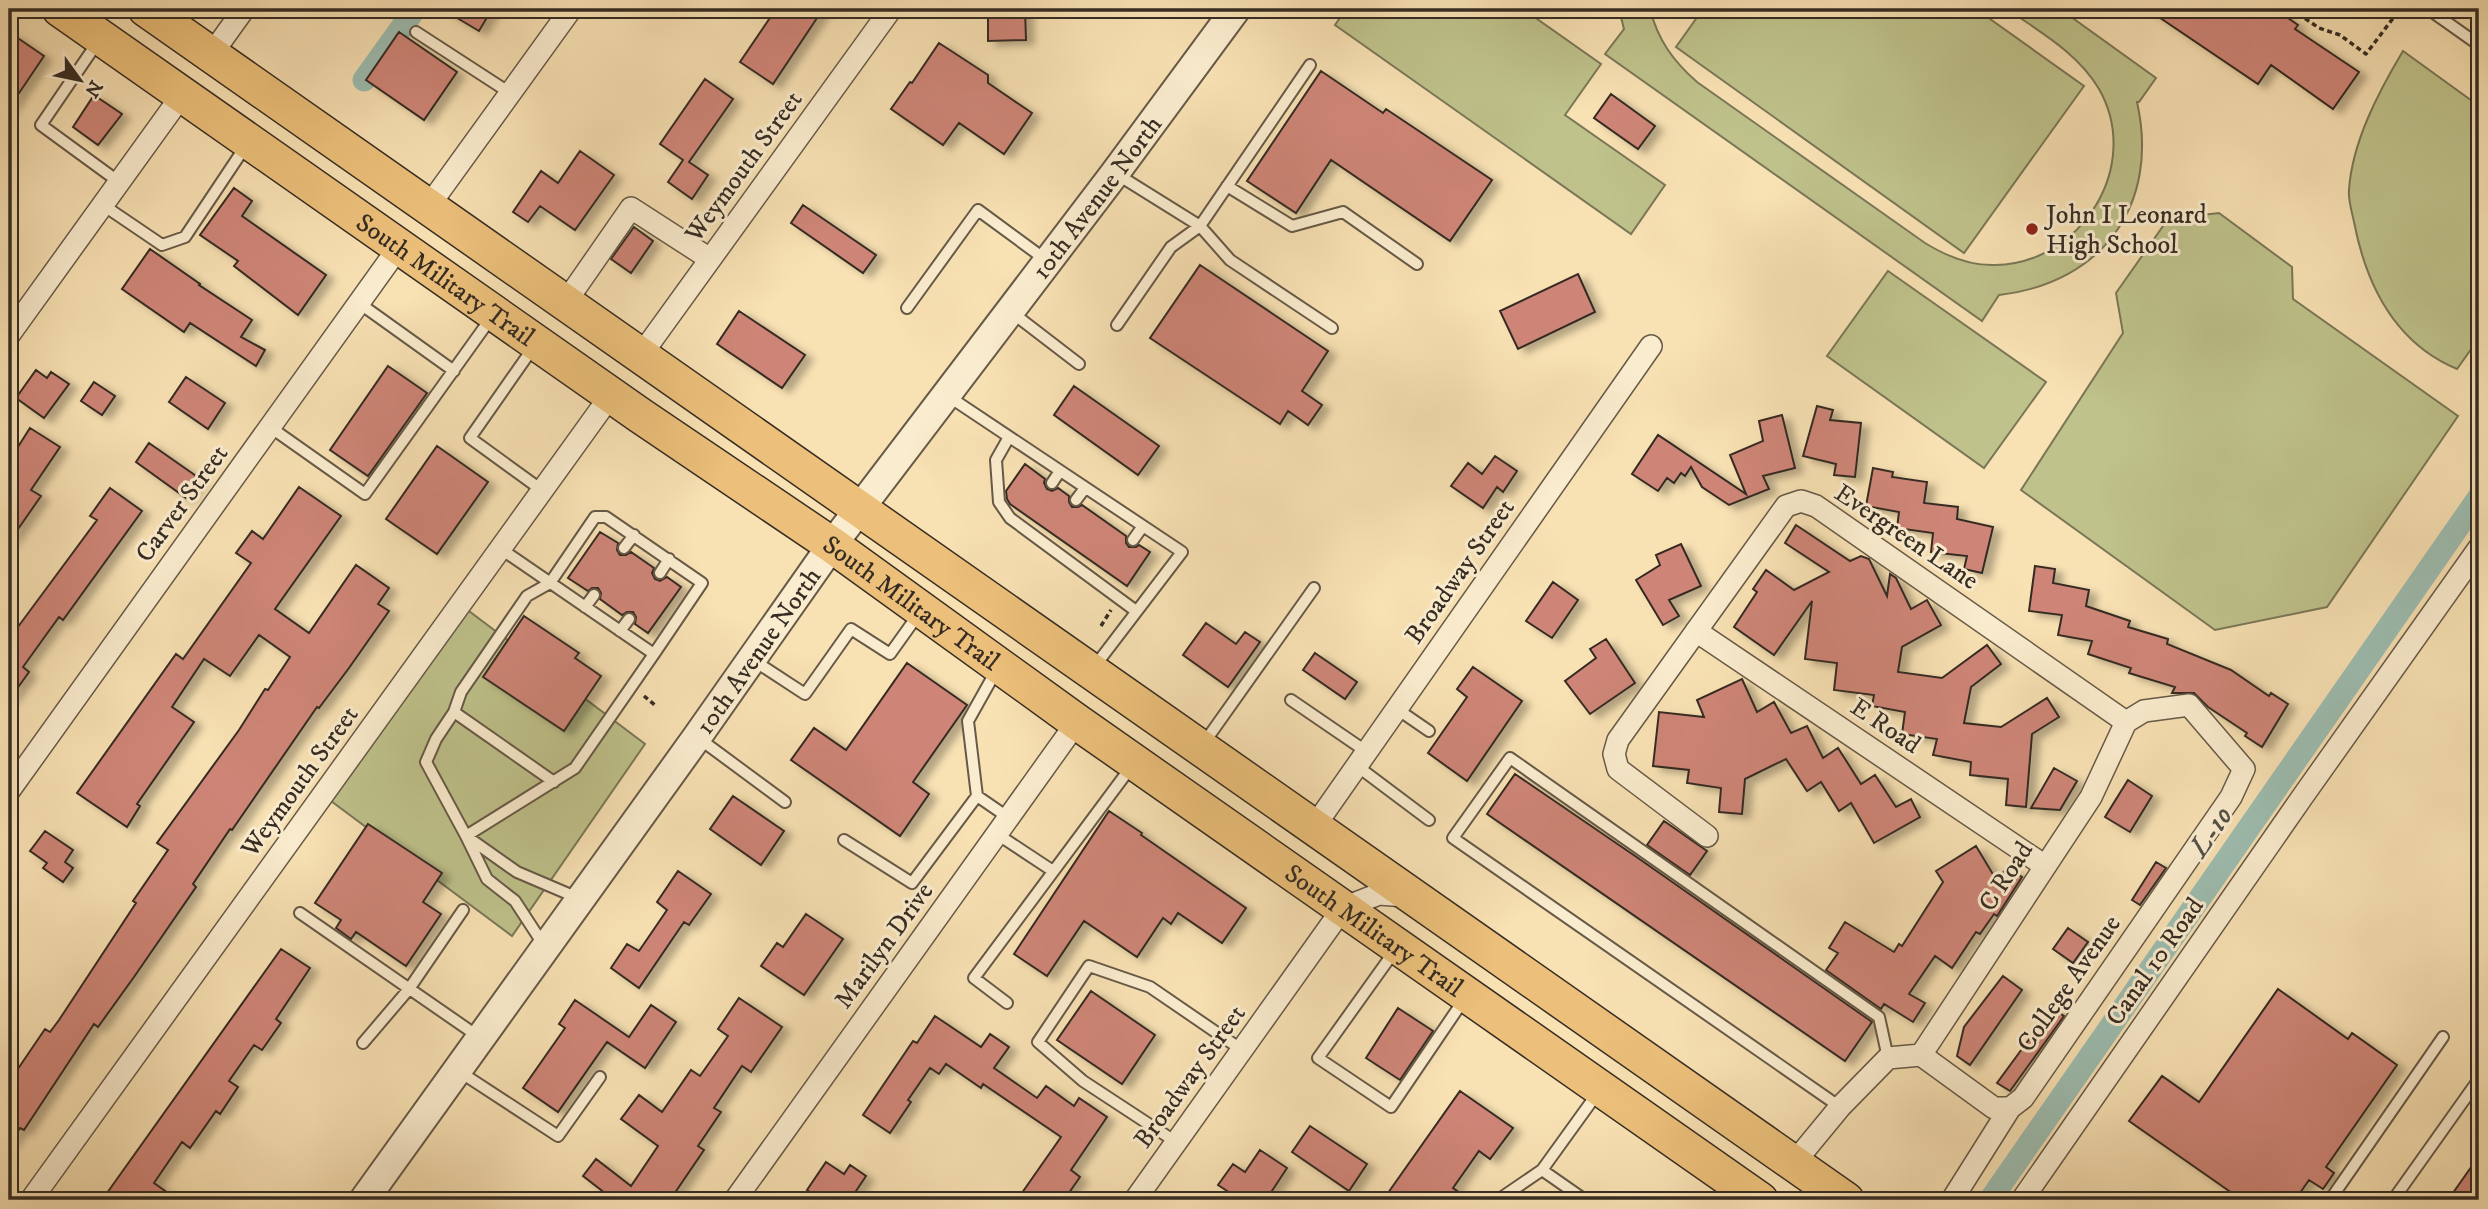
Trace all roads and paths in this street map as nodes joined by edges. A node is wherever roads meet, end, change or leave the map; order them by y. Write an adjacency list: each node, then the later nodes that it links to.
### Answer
1 (60, 9): 11 (main road, South Military Trail)
2 (146, 9): 13 (main road, South Military Trail)
3 (244, 9): 13 (street)
4 (570, 9): 15 (street)
5 (891, 9): 25 (street, Weymouth Street)
6 (1236, 9): 18 (street, 10th Avenue North)
7 (2291, 9): 8 (path)
8 (2400, 9)
9 (2431, 11): 12 (lane)
10 (416, 32): 15 (lane)
11 (101, 37): 16 (main road, South Military Trail); 19 (lane)
12 (2479, 45)
13 (211, 55): 22 (main road, South Military Trail)
14 (1310, 65): 20 (lane)
15 (510, 93): 22 (street)
16 (183, 95): 17 (main road, South Military Trail); 19 (street)
17 (249, 141): 21 (lane); 24 (main road, South Military Trail)
18 (1115, 173): 23 (lane); 26 (street, 10th Avenue North)
19 (119, 182): 21 (street)
20 (1227, 186): 23 (lane); 27 (lane)
21 (103, 205): 35 (street)
22 (428, 206): 29 (main road, South Military Trail)
23 (1200, 226): 33 (lane); 34 (lane)
24 (399, 247): 28 (street, Carver Street); 32 (main road, South Military Trail)
25 (710, 259): 29 (street); 38 (street, Weymouth Street)
26 (1048, 262): 30 (lane); 31 (street, 10th Avenue North)
27 (1417, 264)
28 (359, 303): 40 (lane); 43 (street, Carver Street)
29 (565, 303): 38 (main road, South Military Trail)
30 (907, 308)
31 (1010, 311): 39 (lane); 41 (street, 10th Avenue North)
32 (495, 314): 36 (main road, South Military Trail); 40 (lane)
33 (1117, 325)
34 (1332, 328)
35 (9, 335)
36 (537, 343): 42 (main road, South Military Trail); 48 (lane)
37 (1651, 346): 80 (street, Broadway Street)
38 (640, 355): 50 (main road, South Military Trail)
39 (1079, 364)
40 (454, 371): 43 (lane)
41 (946, 395): 44 (lane); 50 (street, 10th Avenue North)
42 (611, 396): 48 (street, Weymouth Street); 56 (main road, South Military Trail)
43 (270, 427): 90 (street, Carver Street)
44 (1009, 437): 45 (lane); 55 (lane)
45 (1060, 471): 46 (lane); 47 (lane)
46 (1052, 483)
47 (1085, 488): 49 (lane); 51 (lane)
48 (543, 491): 59 (street, Weymouth Street)
49 (1076, 500)
50 (859, 509): 56 (street, 10th Avenue North); 76 (main road, South Military Trail)
51 (1143, 526): 54 (lane); 69 (lane)
52 (1051, 533): 55 (lane)
53 (634, 535): 57 (lane); 60 (lane); 63 (lane)
54 (1133, 540)
55 (1044, 543): 64 (lane)
56 (832, 545): 68 (main road, South Military Trail); 74 (street, 10th Avenue North)
57 (624, 548)
58 (2479, 548): 135 (street, Canal 10 Road)
59 (501, 549): 63 (lane); 127 (street, Weymouth Street)
60 (669, 559): 61 (lane); 73 (lane)
61 (660, 573)
62 (1109, 573): 64 (lane)
63 (550, 583): 67 (lane); 81 (lane)
64 (1100, 584): 69 (lane)
65 (1314, 588): 86 (lane)
66 (594, 595): 67 (lane)
67 (585, 607): 71 (lane)
68 (922, 610): 74 (lane); 75 (main road, South Military Trail)
69 (1136, 611): 76 (lane)
70 (629, 619): 71 (lane)
71 (620, 631): 73 (lane)
72 (1696, 631): 83 (street, Evergreen Lane); 97 (street, Evergreen Lane); 99 (street, E Road)
73 (653, 654): 89 (lane)
74 (751, 658): 85 (street, 10th Avenue North)
75 (999, 665): 82 (main road, South Military Trail); 91 (lane)
76 (1091, 671): 86 (main road, South Military Trail)
77 (644, 696): 79 (path)
78 (1291, 700): 87 (lane)
79 (656, 706)
80 (1397, 709): 84 (lane); 87 (street, Broadway Street)
81 (454, 712): 89 (lane); 96 (lane)
82 (1077, 722): 88 (main road, South Military Trail); 94 (street, Marilyn Drive)
83 (2126, 722): 99 (street, C Road); 122 (street, College Avenue)
84 (1429, 731)
85 (697, 737): 92 (lane); 102 (street, 10th Avenue North)
86 (1200, 748): 95 (main road, South Military Trail)
87 (1362, 759): 93 (lane); 95 (street, Broadway Street)
88 (1135, 762): 100 (lane); 103 (main road, South Military Trail)
89 (554, 782): 96 (lane)
90 (9, 791)
91 (977, 796): 94 (lane); 98 (lane)
92 (785, 802)
93 (1429, 820)
94 (1003, 826): 100 (lane); 129 (street, Marilyn Drive)
95 (1314, 827): 101 (main road, South Military Trail)
96 (466, 836): 102 (lane); 107 (lane)
97 (1706, 836)
98 (844, 840)
99 (2046, 866): 115 (street, C Road)
100 (1053, 872): 110 (lane)
101 (1414, 897): 103 (street); 124 (main road, South Military Trail)
102 (581, 899): 107 (street, 10th Avenue North)
103 (1343, 908): 106 (main road, South Military Trail); 114 (street, Broadway Street)
104 (463, 910): 108 (lane)
105 (300, 913): 108 (lane)
106 (1398, 947): 109 (main road, South Military Trail); 109 (lane)
107 (546, 948): 112 (street, 10th Avenue North)
108 (409, 989): 112 (lane); 113 (lane)
109 (1467, 995): 120 (main road, South Military Trail)
110 (1007, 1003)
111 (2443, 1037): 136 (lane)
112 (481, 1038): 117 (street, 10th Avenue North)
113 (363, 1043)
114 (1242, 1050): 123 (street, Broadway Street); 123 (lane)
115 (1921, 1055): 116 (street); 122 (street)
116 (1888, 1058): 121 (street); 121 (lane)
117 (457, 1070): 118 (lane); 128 (street, 10th Avenue North)
118 (600, 1077)
119 (2479, 1079): 137 (lane)
120 (1601, 1089): 125 (lane); 126 (main road, South Military Trail)
121 (1840, 1107): 124 (street)
122 (2010, 1108): 134 (street, College Avenue)
123 (1176, 1142): 130 (street, Broadway Street)
124 (1793, 1164): 133 (main road, South Military Trail)
125 (1542, 1170): 131 (lane); 132 (lane)
126 (1753, 1198)
127 (31, 1200)
128 (364, 1200)
129 (735, 1200)
130 (1135, 1200)
131 (1498, 1200)
132 (1585, 1200)
133 (1846, 1200)
134 (1952, 1200)
135 (2022, 1200)
136 (2330, 1200)
137 (2393, 1200)

